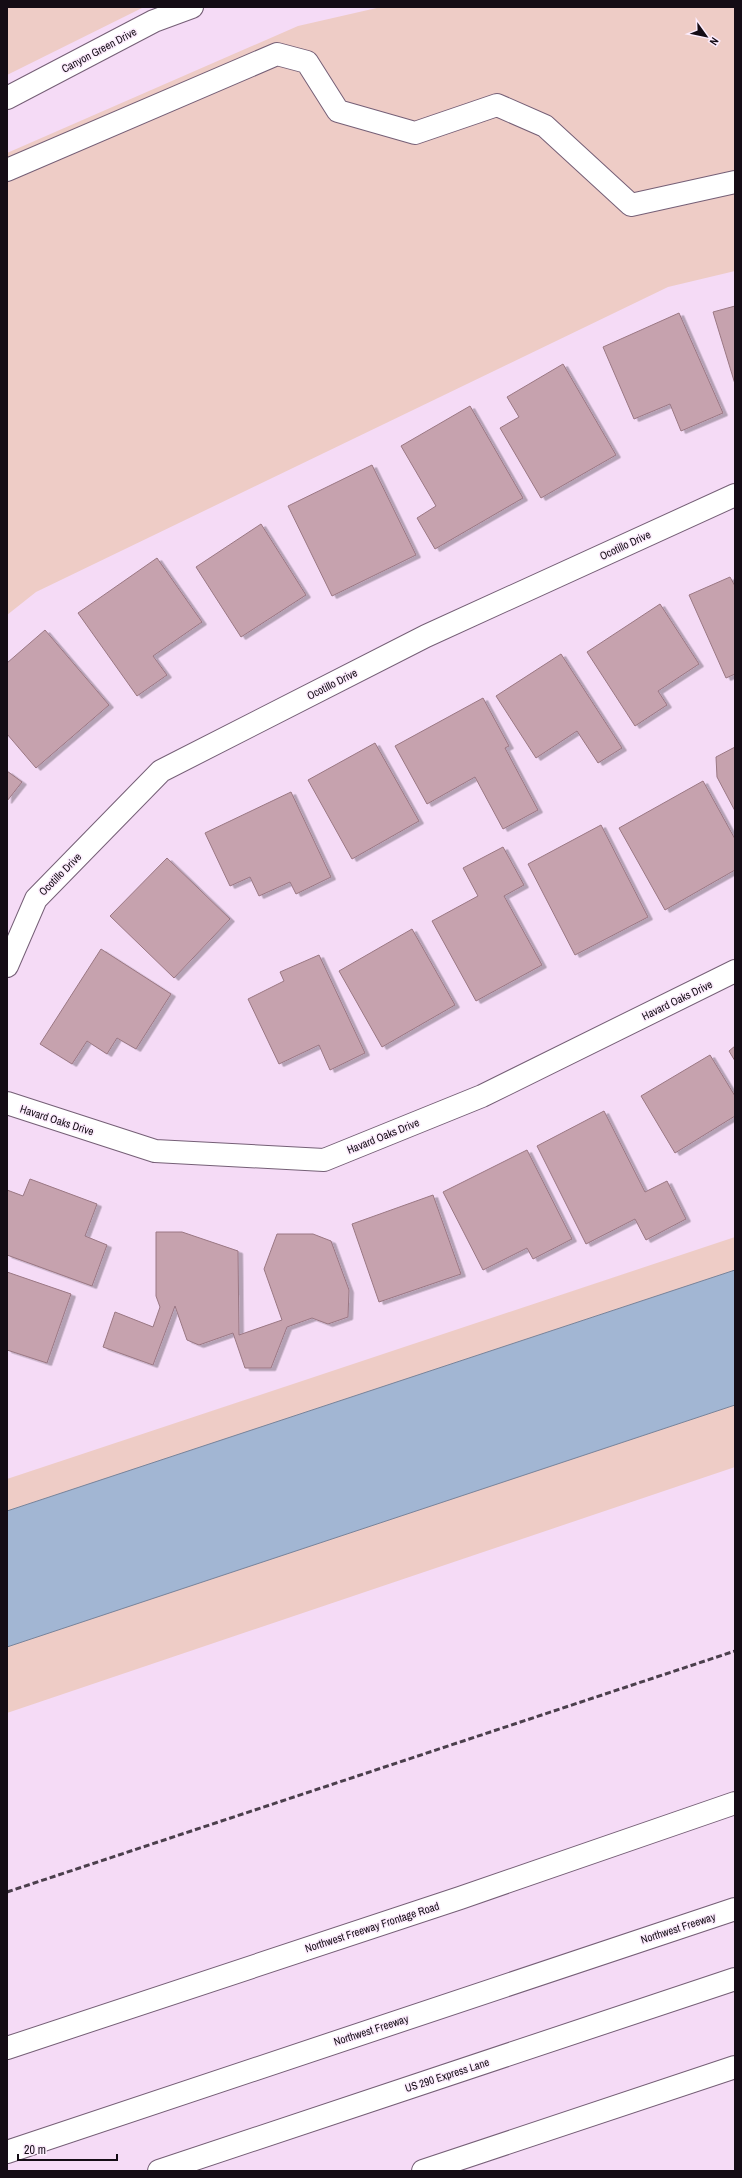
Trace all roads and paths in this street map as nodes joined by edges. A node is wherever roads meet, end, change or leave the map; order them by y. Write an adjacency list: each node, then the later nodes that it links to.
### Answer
1 (192, 7): 2 (main road, Canyon Green Drive)
2 (7, 98)
3 (7, 170): 4 (main road)
4 (735, 182)
5 (735, 495): 6 (main road, Ocotillo Drive)
6 (7, 966)
7 (735, 971): 8 (main road, Havard Oaks Drive)
8 (7, 1103)
9 (735, 1802): 12 (main road, Northwest Freeway Frontage Road)
10 (735, 1909): 14 (main road, Northwest Freeway)
11 (735, 1979): 15 (main road, US 290 Express Lane)
12 (7, 2048)
13 (735, 2067): 16 (main road)
14 (7, 2152)
15 (159, 2171)
16 (423, 2171)

